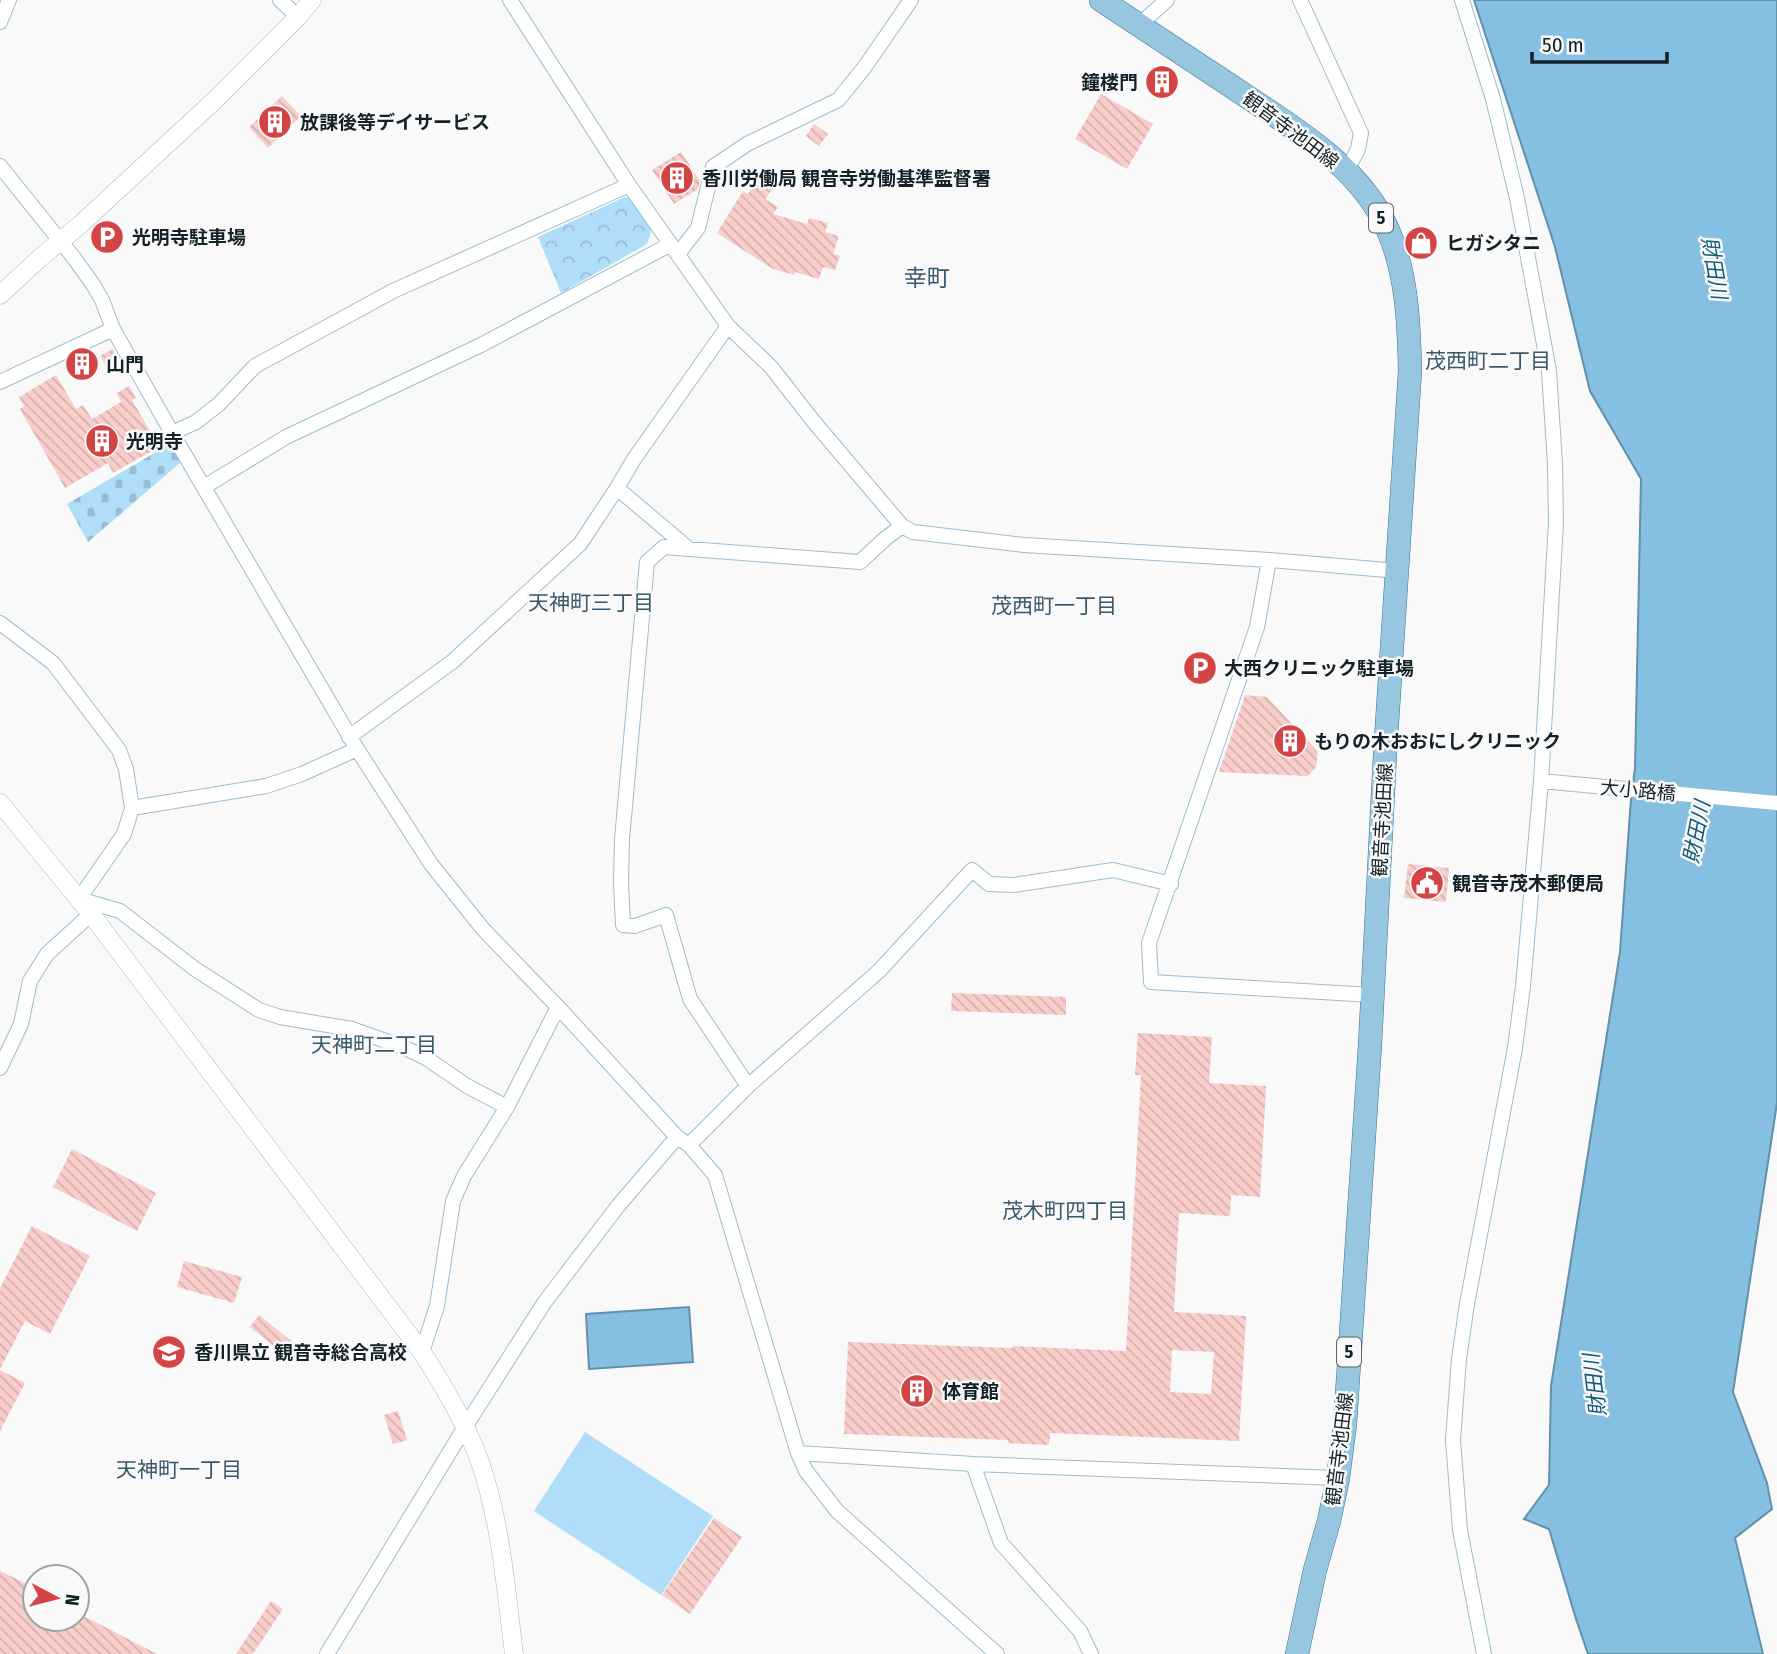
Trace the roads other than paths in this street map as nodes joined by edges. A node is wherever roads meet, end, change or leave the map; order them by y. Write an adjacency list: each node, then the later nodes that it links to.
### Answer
1 (9, 0): 11 (street)
2 (280, 0): 10 (street)
3 (312, 0): 10 (street)
4 (510, 0): 15 (street)
5 (911, 0): 17 (street)
6 (1101, 0): 12 (main road, 観音寺池田線 / 5)
7 (1167, 0): 12 (street)
8 (1300, 0): 14 (street)
9 (1462, 0): 31 (street)
10 (298, 17): 16 (street)
11 (0, 22)
12 (1139, 25): 14 (main road, 観音寺池田線 / 5)
13 (0, 166): 16 (street)
14 (1346, 172): 28 (main road, 観音寺池田線 / 5)
15 (629, 185): 17 (street); 22 (street)
16 (60, 241): 18 (street); 20 (street)
17 (674, 249): 19 (street); 23 (street)
18 (0, 295)
19 (728, 326): 24 (street); 25 (street)
20 (113, 329): 21 (street); 22 (street)
21 (0, 382)
22 (172, 433): 23 (street)
23 (204, 487): 30 (street)
24 (617, 488): 26 (street); 30 (street)
25 (902, 526): 26 (street); 27 (street)
26 (689, 549): 41 (street)
27 (1269, 560): 28 (street); 35 (street)
28 (1398, 571): 38 (main road, 観音寺池田線 / 5)
29 (0, 623): 34 (street)
30 (353, 743): 34 (street); 39 (street)
31 (1541, 781): 33 (street, 大小路橋); 54 (street)
32 (0, 803): 36 (street)
33 (1777, 803)
34 (132, 808): 36 (street)
35 (1171, 884): 38 (street); 41 (street)
36 (79, 899): 37 (street); 42 (street)
37 (91, 914): 40 (street); 44 (street)
38 (1372, 995): 48 (main road, 観音寺池田線 / 5)
39 (558, 1007): 42 (street); 43 (street)
40 (0, 1068)
41 (748, 1086): 43 (street)
42 (507, 1107): 44 (street)
43 (683, 1141): 45 (street); 46 (street)
44 (422, 1352): 45 (street)
45 (464, 1427): 49 (street); 50 (street)
46 (798, 1453): 47 (street); 51 (street)
47 (972, 1464): 48 (street); 52 (street)
48 (1338, 1478): 53 (main road, 観音寺池田線 / 5)
49 (327, 1654)
50 (514, 1654)
51 (997, 1654)
52 (1091, 1654)
53 (1297, 1654)
54 (1484, 1654)

